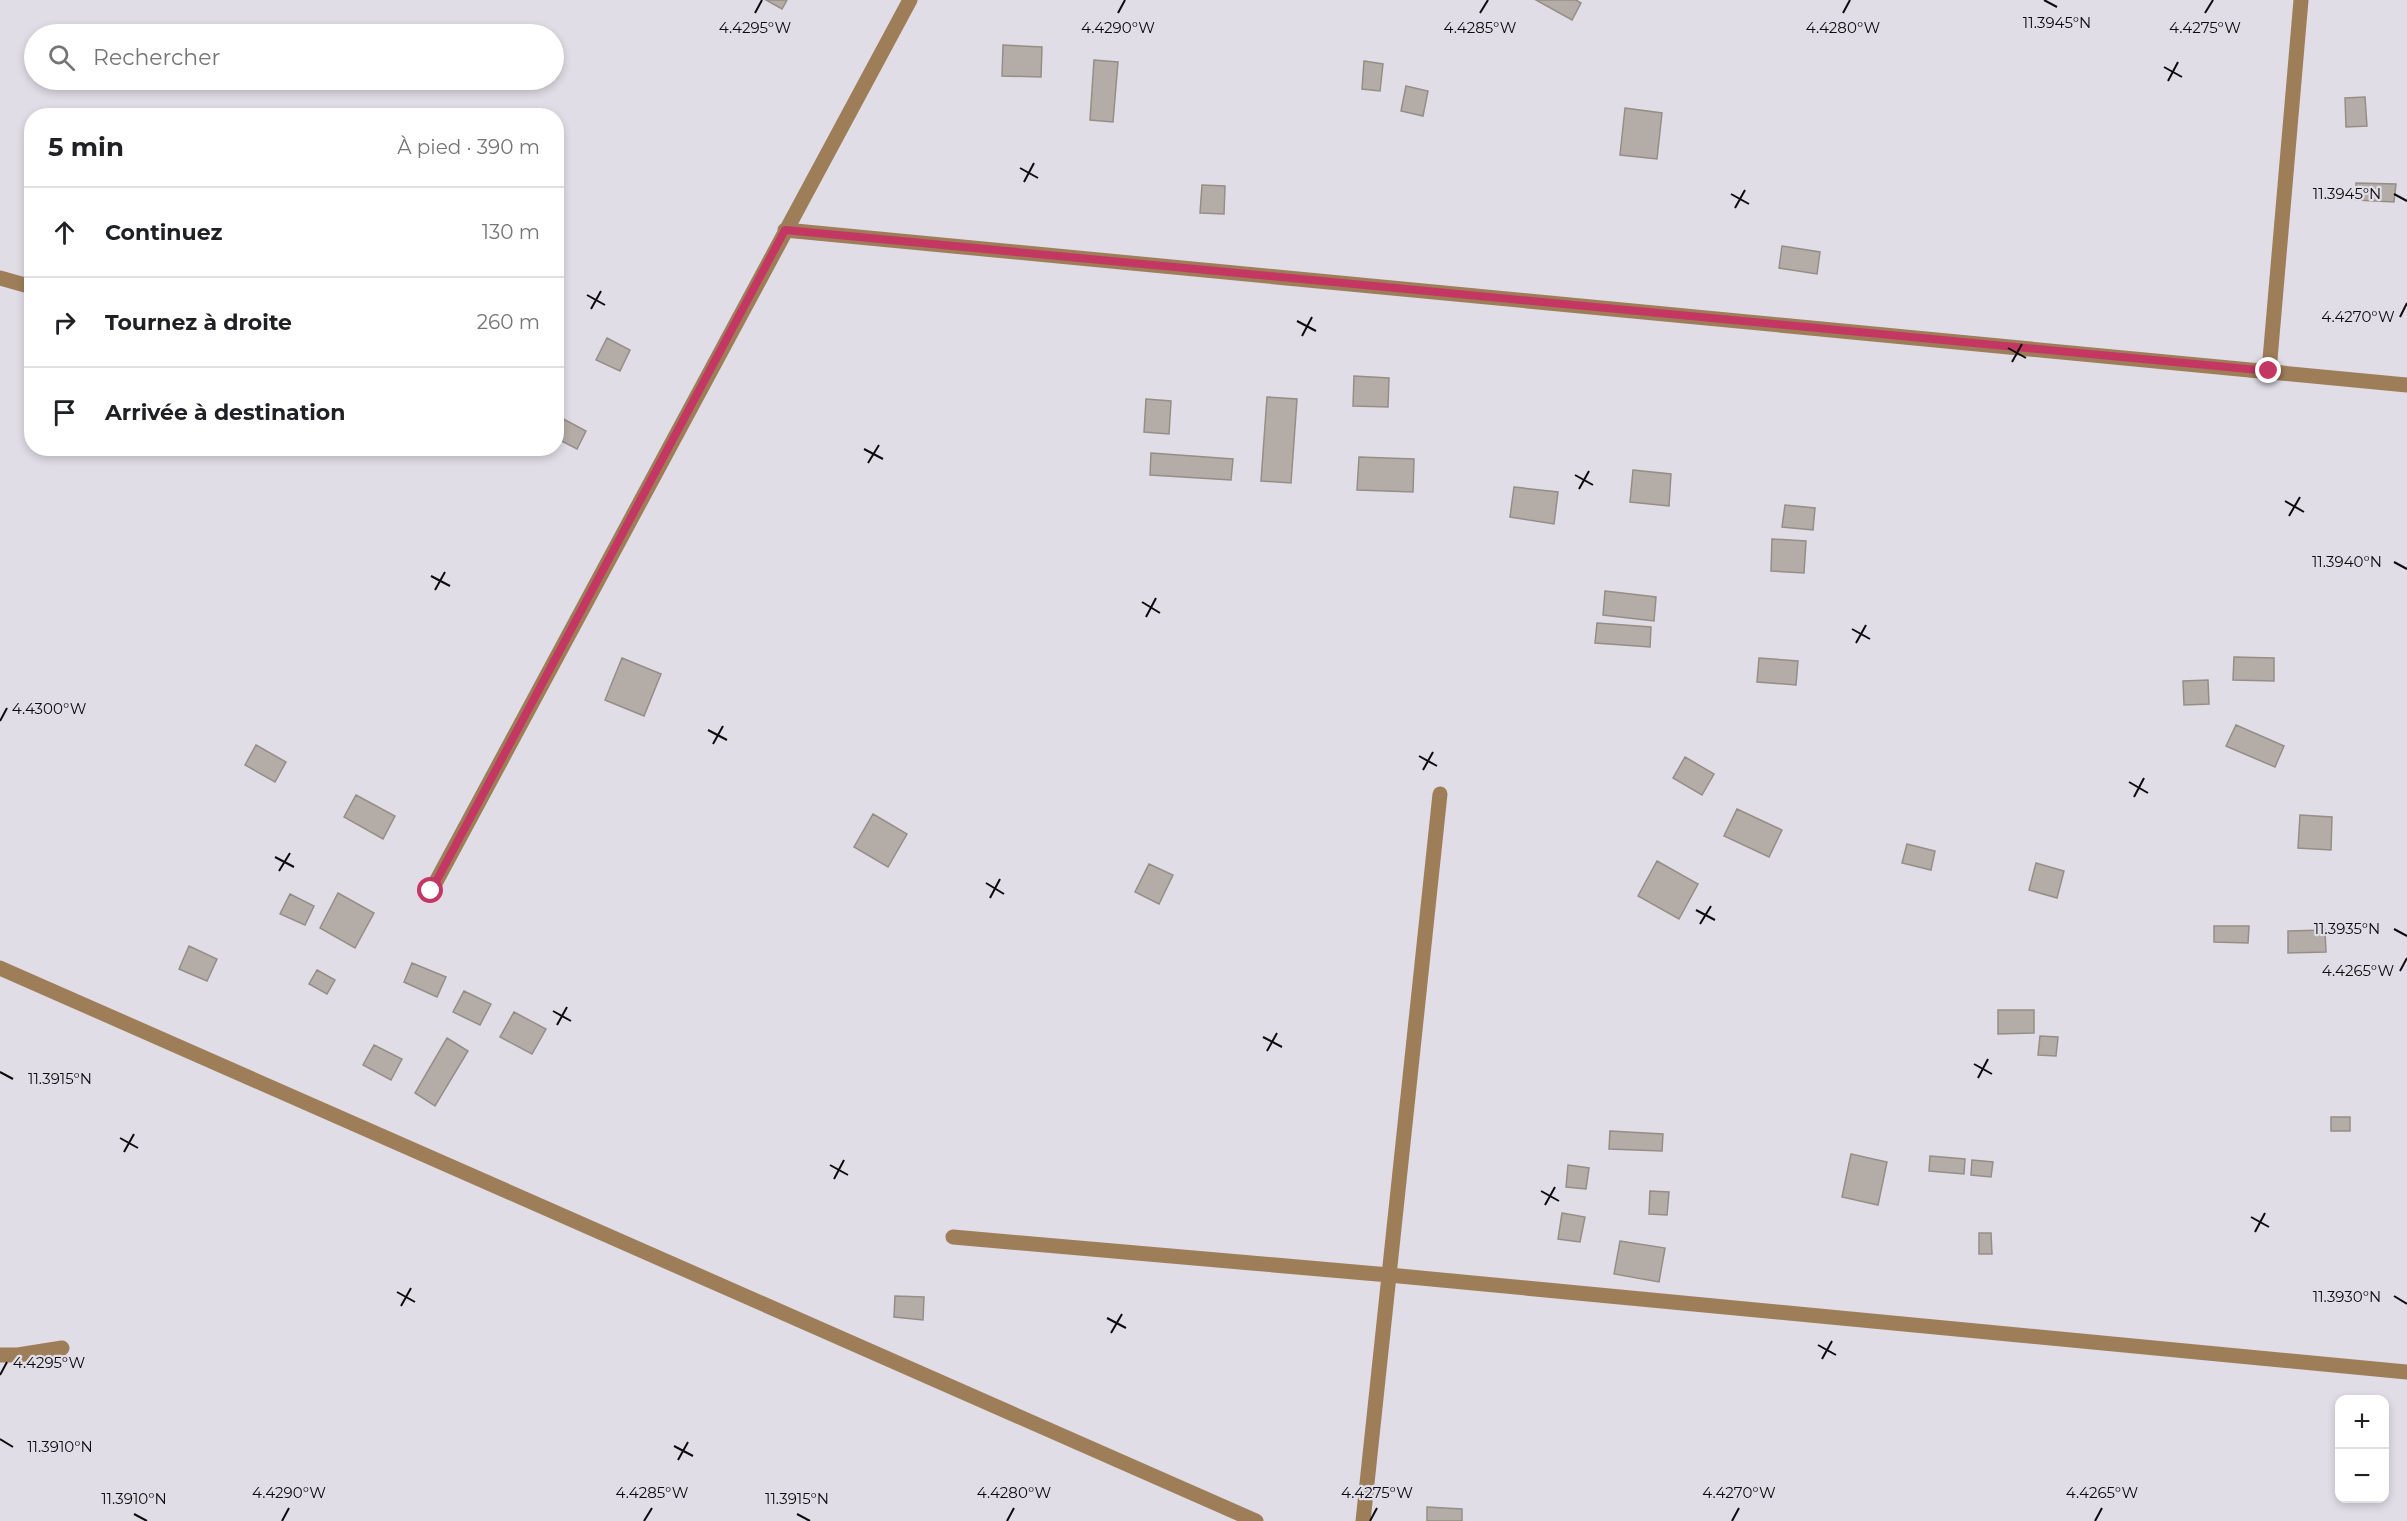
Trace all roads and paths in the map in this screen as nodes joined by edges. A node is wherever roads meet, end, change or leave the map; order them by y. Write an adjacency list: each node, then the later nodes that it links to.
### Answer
1 (910, 0): 3 (street)
2 (2301, 0): 6 (street)
3 (785, 230): 6 (street); 9 (street)
4 (0, 278): 5 (street)
5 (24, 285)
6 (2269, 371): 7 (street)
7 (2407, 385)
8 (1440, 794): 12 (street)
9 (431, 891)
10 (0, 968): 16 (street)
11 (953, 1237): 12 (street)
12 (1389, 1275): 15 (street); 17 (street)
13 (62, 1348): 14 (street)
14 (0, 1355)
15 (2407, 1372)
16 (1256, 1521)
17 (1363, 1521)

